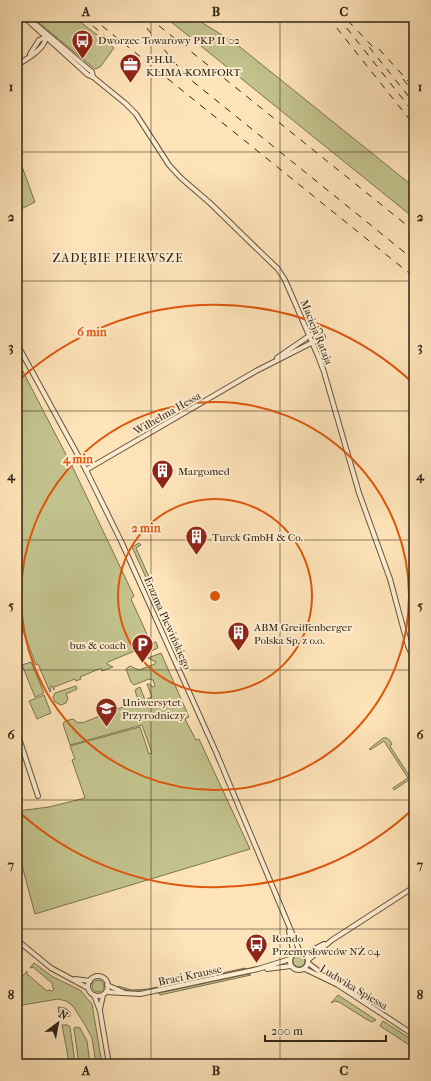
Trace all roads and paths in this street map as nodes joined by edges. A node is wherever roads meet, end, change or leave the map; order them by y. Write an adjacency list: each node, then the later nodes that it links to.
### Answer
1 (24, 17): 3 (street, Macieja Rataja)
2 (27, 17): 3 (street, Macieja Rataja)
3 (47, 36): 4 (street); 6 (street, Macieja Rataja)
4 (17, 64)
5 (320, 331): 6 (street, Wilhelma Hessa)
6 (309, 336): 8 (street, Macieja Rataja); 10 (street, Wilhelma Hessa)
7 (323, 337): 8 (street, Wilhelma Hessa)
8 (312, 342): 10 (street, Wilhelma Hessa); 12 (street, Macieja Rataja)
9 (17, 344): 11 (street, Erazma Plewińskiego)
10 (256, 371): 11 (street, Wilhelma Hessa)
11 (86, 470): 16 (street, Erazma Plewińskiego)
12 (414, 659)
13 (17, 732): 14 (street)
14 (38, 796)
15 (414, 887): 18 (street)
16 (286, 919): 19 (street, Erazma Plewińskiego); 20 (street, Erazma Plewińskiego)
17 (17, 940): 27 (street)
18 (332, 940): 21 (street); 23 (street)
19 (300, 952): 20 (street); 21 (street)
20 (294, 954): 22 (street)
21 (305, 954): 23 (street)
22 (290, 959): 24 (street); 26 (street, Braci Krausse)
23 (308, 962): 25 (street); 30 (street)
24 (291, 966): 25 (street); 26 (street, Braci Krausse)
25 (305, 969): 30 (street, Ludwika Spiessa)
26 (258, 970): 32 (street, Braci Krausse)
27 (72, 979): 28 (street); 31 (street)
28 (90, 980): 29 (street); 31 (street)
29 (108, 985): 32 (street, Braci Krausse); 33 (street)
30 (338, 986): 36 (street, Ludwika Spiessa)
31 (88, 988): 34 (street)
32 (124, 993): 33 (street, Braci Krausse)
33 (104, 994): 34 (street); 35 (street)
34 (94, 995): 35 (street)
35 (100, 1011): 37 (street)
36 (414, 1035)
37 (109, 1064)

